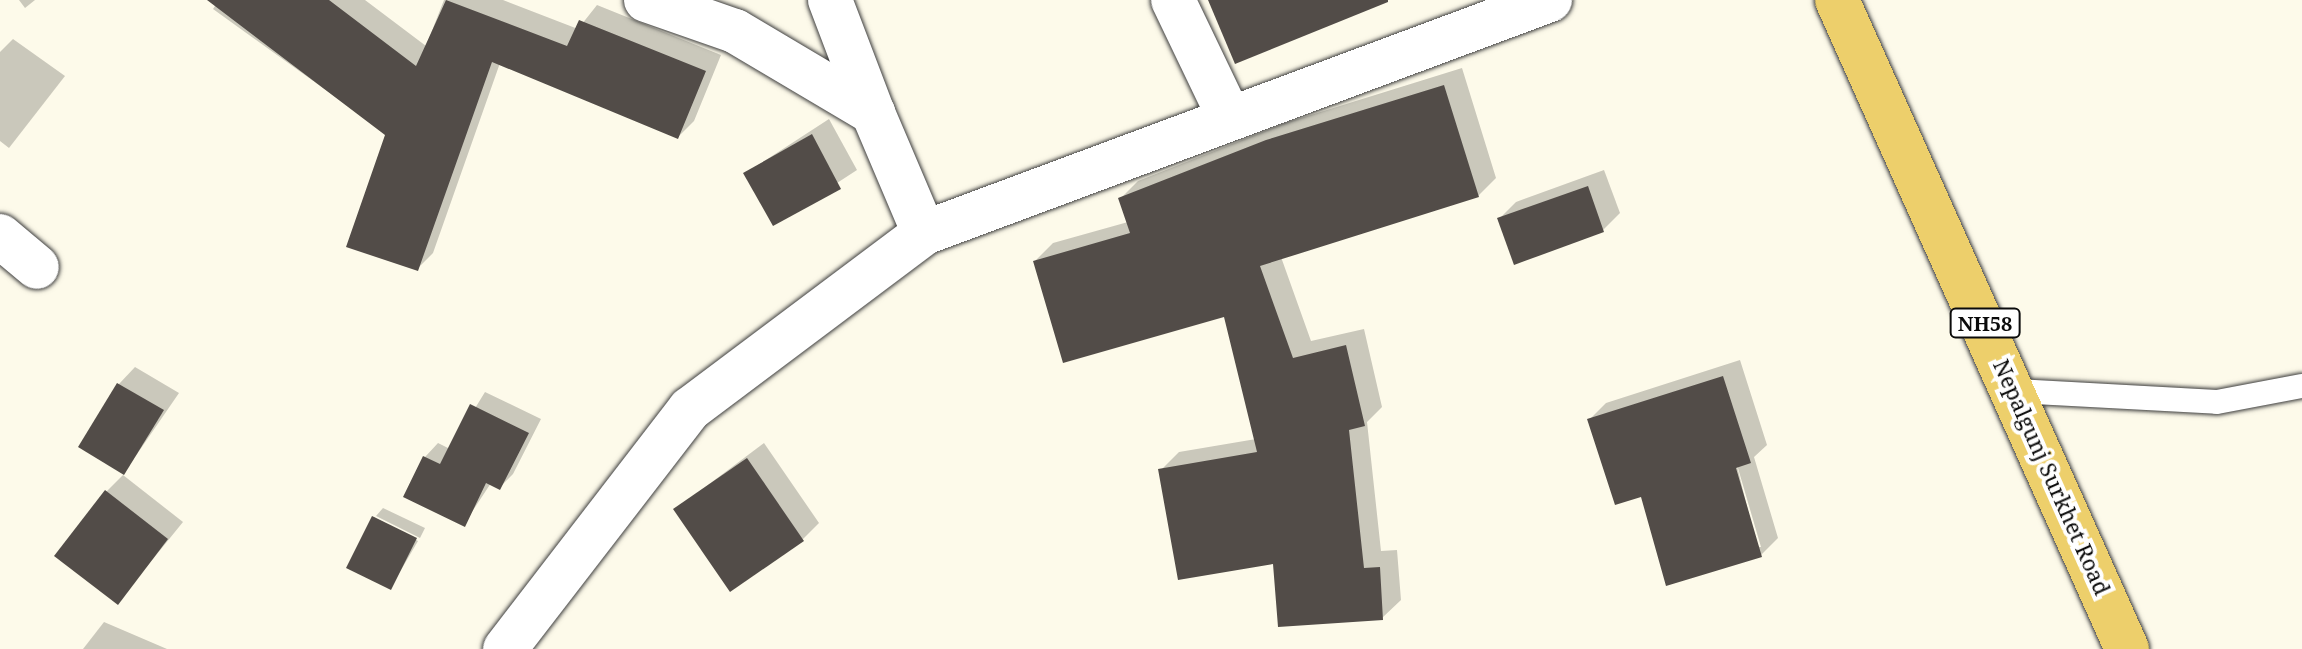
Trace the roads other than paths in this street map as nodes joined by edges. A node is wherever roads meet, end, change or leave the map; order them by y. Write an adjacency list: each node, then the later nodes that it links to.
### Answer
1 (646, 0): 6 (street)
2 (830, 0): 6 (street)
3 (1173, 0): 7 (street)
4 (1550, 0): 7 (street)
5 (1837, 0): 12 (main road, Nepalgunj Surkhet Road / NH58)
6 (873, 113): 8 (street)
7 (1229, 117): 8 (street)
8 (924, 233): 13 (street)
9 (0, 236): 10 (street)
10 (37, 267)
11 (2302, 386): 12 (lane)
12 (2016, 391): 14 (main road, Nepalgunj Surkhet Road / NH58)
13 (505, 649)
14 (2127, 649)

